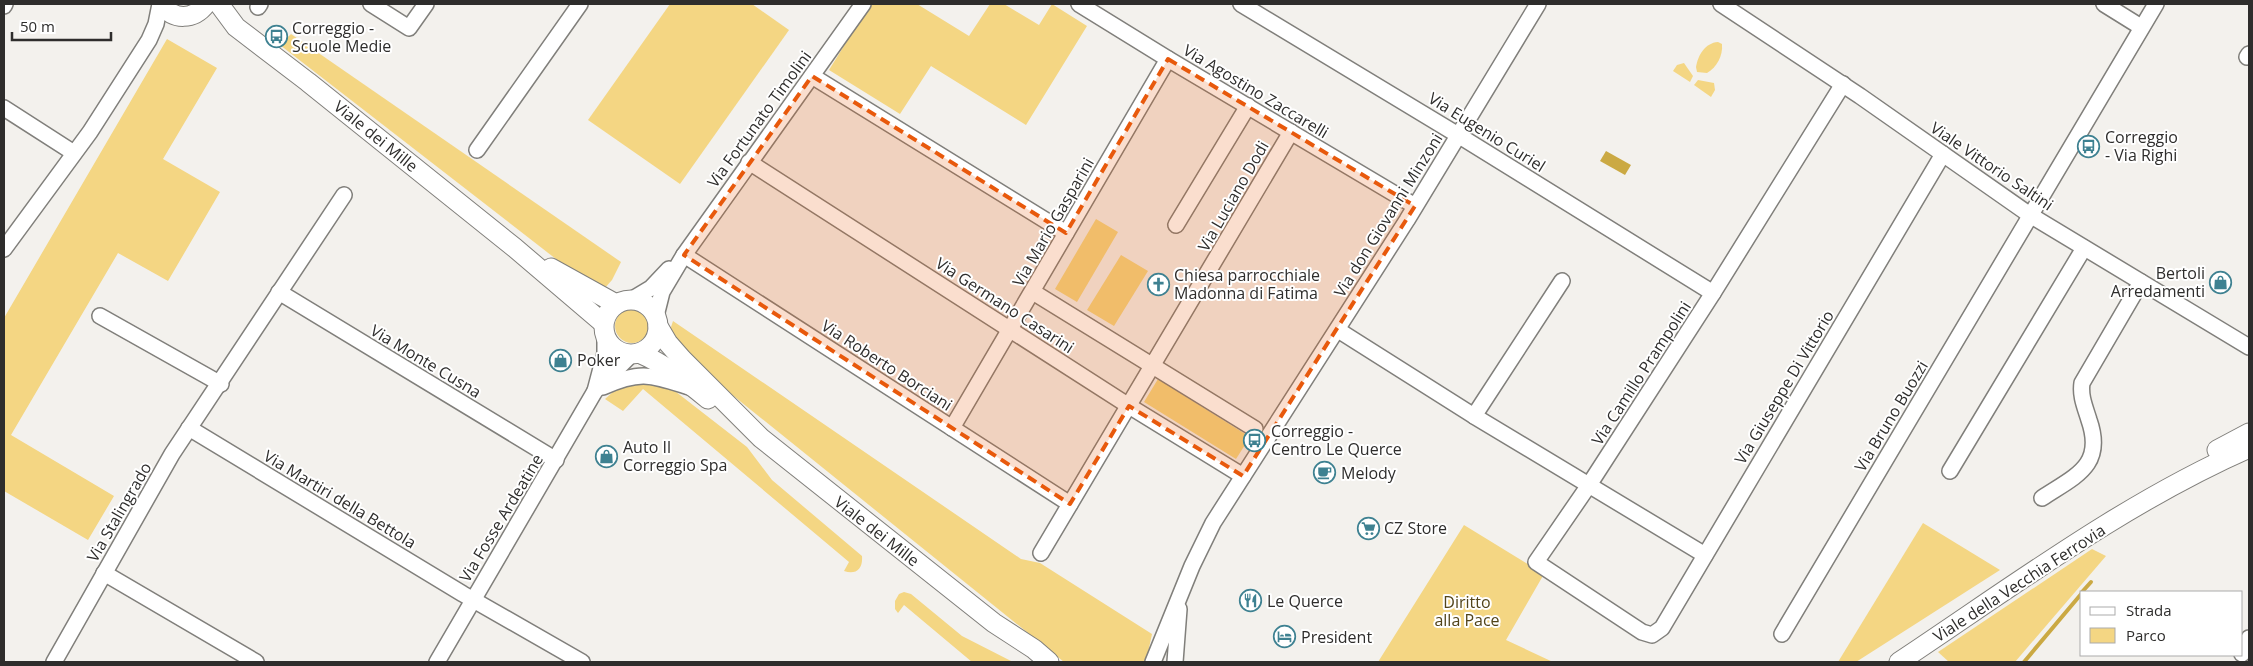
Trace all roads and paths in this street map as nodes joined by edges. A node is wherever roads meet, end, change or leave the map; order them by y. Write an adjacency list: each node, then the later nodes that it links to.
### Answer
1 (161, 4): 13 (main road, Viale dei Mille); 16 (street)
2 (219, 4): 14 (main road, Viale dei Mille)
3 (371, 4): 4 (street)
4 (426, 4)
5 (580, 4): 24 (street)
6 (863, 4): 18 (street, Via Fortunato Timolini)
7 (1079, 4): 17 (street, Via Agostino Zaccarelli)
8 (1241, 4): 23 (street, Via Eugenio Curiel)
9 (1538, 4): 23 (street, Via don Giovanni Minzoni)
10 (1721, 4): 19 (street, Viale Vittorio Saltini)
11 (2104, 4): 15 (street)
12 (2156, 4): 15 (street, Via Bruno Buozzi)
13 (192, 12): 14 (main road, Viale dei Mille); 16 (street)
14 (236, 27): 34 (main road, Viale dei Mille)
15 (2142, 27): 30 (street, Via Bruno Buozzi)
16 (149, 40): 25 (street)
17 (1168, 59): 20 (street, Via Agostino Zaccarelli); 32 (street, Via Mario Gasparini)
18 (812, 76): 27 (street, Via Fortunato Timolini); 32 (street)
19 (1843, 84): 26 (street, Viale Vittorio Saltini); 41 (street, Via Camillo Prampolini)
20 (1248, 106): 22 (street, Via Agostino Zaccarelli); 31 (street)
21 (4, 108): 25 (street)
22 (1291, 132): 29 (street, Via Agostino Zaccarelli); 50 (street, Via Luciano Dodi)
23 (1458, 135): 29 (street, Via don Giovanni Minzoni); 41 (street, Via Eugenio Curiel)
24 (477, 150)
25 (74, 153): 33 (street)
26 (1943, 154): 30 (street, Viale Vittorio Saltini); 70 (street, Via Giuseppe Di Vittorio)
27 (749, 162): 36 (street, Via Fortunato Timolini); 46 (street, Via Germano Casarini)
28 (344, 195): 39 (street, Via Stalingrado)
29 (1415, 206): 47 (street, Via don Giovanni Minzoni)
30 (2030, 215): 35 (street, Viale Vittorio Saltini); 75 (street, Via Bruno Buozzi)
31 (1176, 225)
32 (1066, 233): 40 (street, Via Mario Gasparini)
33 (4, 248)
34 (515, 248): 42 (main road, Viale dei Mille); 45 (main road, Viale dei Mille)
35 (2084, 248): 38 (street, Viale Vittorio Saltini); 63 (street)
36 (684, 254): 42 (street, Via Fortunato Timolini); 44 (street, Via Fortunato Timolini); 57 (street, Via Roberto Borciani)
37 (1562, 281): 55 (street)
38 (2141, 282): 48 (street, Viale Vittorio Saltini); 66 (street)
39 (279, 292): 51 (street, Via Stalingrado); 62 (street, Via Monte Cusna)
40 (1033, 292): 46 (street, Via Mario Gasparini); 50 (street)
41 (1713, 293): 65 (street, Via Camillo Prampolini)
42 (624, 302): 44 (main road, Viale dei Mille); 45 (main road)
43 (100, 316): 51 (street)
44 (657, 321): 49 (main road); 60 (main road, Viale dei Mille)
45 (604, 330): 49 (main road, Viale dei Mille); 53 (street, Via Fosse Ardeatine)
46 (1011, 330): 54 (street, Via Germano Casarini); 57 (street, Via Mario Gasparini)
47 (1338, 330): 55 (street); 64 (street, Via don Giovanni Minzoni)
48 (2249, 347)
49 (635, 354): 52 (main road, Viale dei Mille); 53 (street, Via Fosse Ardeatine)
50 (1154, 366): 54 (street, Via Luciano Dodi); 58 (street)
51 (220, 384): 56 (street, Via Stalingrado)
52 (698, 390): 53 (street); 60 (main road, Viale dei Mille)
53 (595, 391): 62 (street, Via Fosse Ardeatine)
54 (1129, 406): 64 (street, Via Germano Casarini); 67 (street, Via Luciano Dodi)
55 (1474, 416): 65 (street)
56 (189, 428): 71 (street, Via Stalingrado); 72 (street, Via Martiri della Bettola)
57 (952, 428): 67 (street, Via Roberto Borciani)
58 (1255, 430)
59 (2249, 433): 68 (main road, Viale della Vecchia Ferrovia)
60 (761, 438): 74 (main road, Viale dei Mille)
61 (2249, 448): 68 (main road, Viale della Vecchia Ferrovia)
62 (556, 460): 72 (street, Via Fosse Ardeatine)
63 (1950, 472)
64 (1243, 476): 73 (street, Via don Giovanni Minzoni)
65 (1589, 485): 70 (street); 76 (street, Via Camillo Prampolini)
66 (2042, 498)
67 (1070, 504): 69 (street, Via Luciano Dodi)
68 (2114, 520): 87 (main road, Viale della Vecchia Ferrovia)
69 (1041, 553)
70 (1705, 555): 76 (street, Via Giuseppe Di Vittorio)
71 (104, 573): 79 (street, Via Stalingrado); 80 (street)
72 (473, 600): 81 (street, Via Fosse Ardeatine); 82 (street, Via Martiri della Bettola)
73 (1180, 600): 85 (street, Via don Giovanni Minzoni); 86 (street, Via don Giovanni Minzoni)
74 (994, 623): 83 (main road, Viale dei Mille); 84 (main road, Viale dei Mille)
75 (1782, 634)
76 (1652, 635)
77 (2249, 638): 78 (street)
78 (2243, 653)
79 (54, 662)
80 (256, 662)
81 (437, 662)
82 (582, 662)
83 (1031, 662)
84 (1049, 662)
85 (1153, 662)
86 (1175, 662)
87 (1899, 662)

